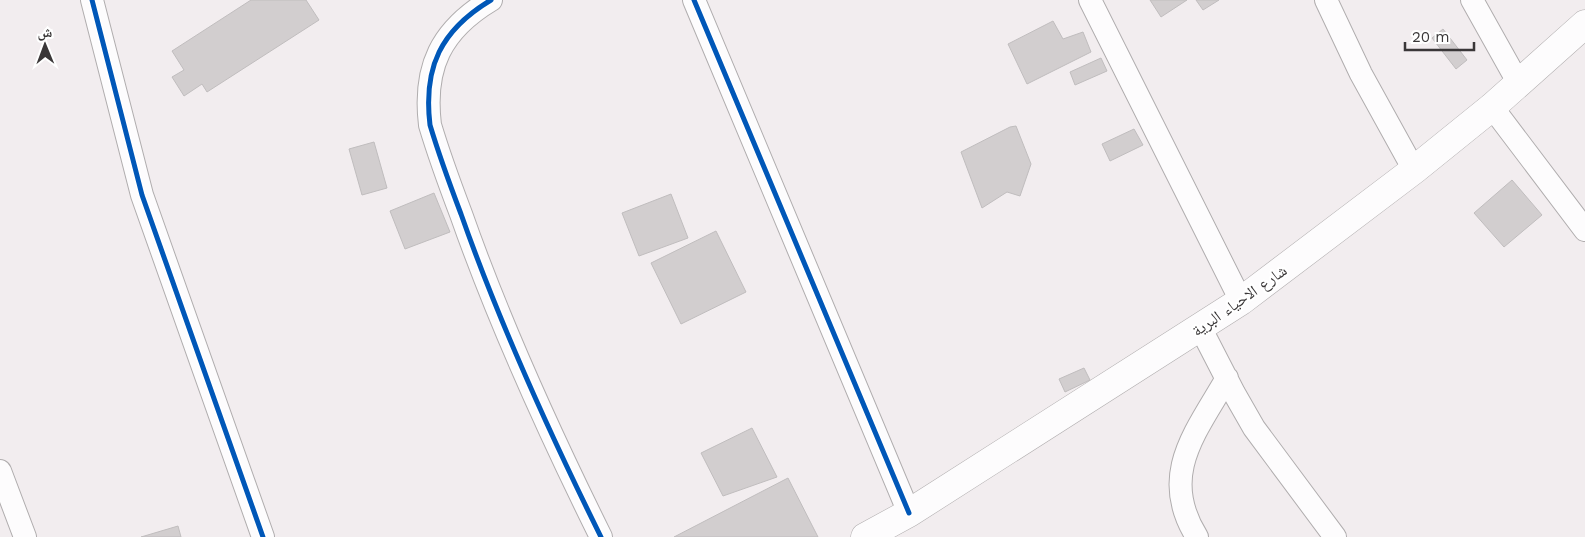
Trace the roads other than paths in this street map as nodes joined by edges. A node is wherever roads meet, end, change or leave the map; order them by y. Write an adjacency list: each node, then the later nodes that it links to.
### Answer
1 (92, 0): 18 (street)
2 (491, 0): 19 (street)
3 (694, 0): 16 (street)
4 (1090, 0): 12 (street)
5 (1326, 0): 10 (street)
6 (1472, 0): 8 (street)
7 (1585, 24): 8 (main road, شارع الاحياء البرية)
8 (1519, 84): 9 (main road, شارع الاحياء البرية)
9 (1492, 107): 10 (main road, شارع الاحياء البرية); 11 (street)
10 (1414, 170): 12 (main road, شارع الاحياء البرية)
11 (1585, 230)
12 (1241, 301): 13 (main road, شارع الاحياء البرية)
13 (1200, 327): 14 (street); 16 (main road, شارع الاحياء البرية)
14 (1227, 378): 21 (street); 22 (street)
15 (0, 471): 17 (street)
16 (909, 513): 20 (main road, شارع الاحياء البرية)
17 (25, 537)
18 (263, 537)
19 (601, 537)
20 (864, 537)
21 (1197, 537)
22 (1335, 537)

